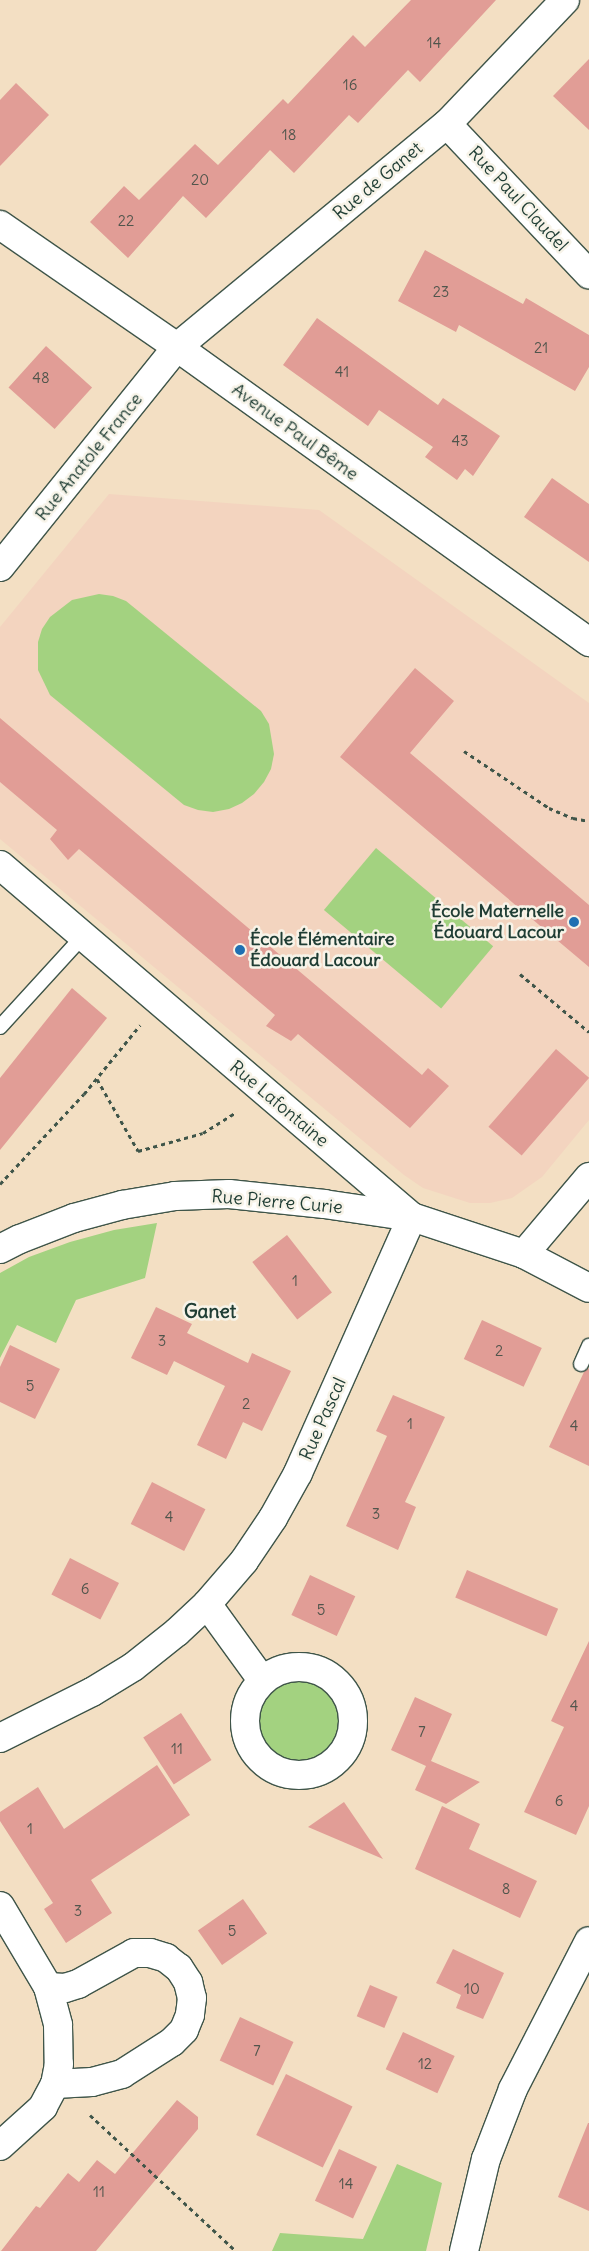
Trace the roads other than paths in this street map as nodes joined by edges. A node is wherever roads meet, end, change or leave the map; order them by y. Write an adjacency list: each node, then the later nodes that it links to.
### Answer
1 (565, 0): 2 (street, Rue de Ganet)
2 (447, 124): 4 (street, Rue Paul Claudel); 5 (street, Rue de Ganet)
3 (0, 225): 5 (street, Avenue Paul Bême)
4 (589, 274)
5 (177, 347): 6 (street, Rue Anatole France); 7 (street, Avenue Paul Bême)
6 (0, 567)
7 (589, 642)
8 (0, 865): 9 (street, Rue Lafontaine)
9 (83, 936): 10 (lane); 12 (street, Rue Lafontaine)
10 (0, 1027)
11 (589, 1177): 14 (street)
12 (412, 1217): 13 (street, Rue Pierre Curie); 14 (street, Rue Lafontaine); 18 (street, Rue Pascal)
13 (0, 1249)
14 (524, 1254): 15 (street, Rue Lafontaine)
15 (589, 1288)
16 (589, 1346): 17 (lane)
17 (581, 1364)
18 (206, 1604): 19 (street); 20 (street, Rue Pascal)
19 (262, 1680)
20 (0, 1738)
21 (0, 1906): 23 (street)
22 (589, 1941): 26 (street)
23 (48, 1987): 24 (street); 24 (street)
24 (55, 2084): 25 (street)
25 (0, 2146)
26 (464, 2251)

